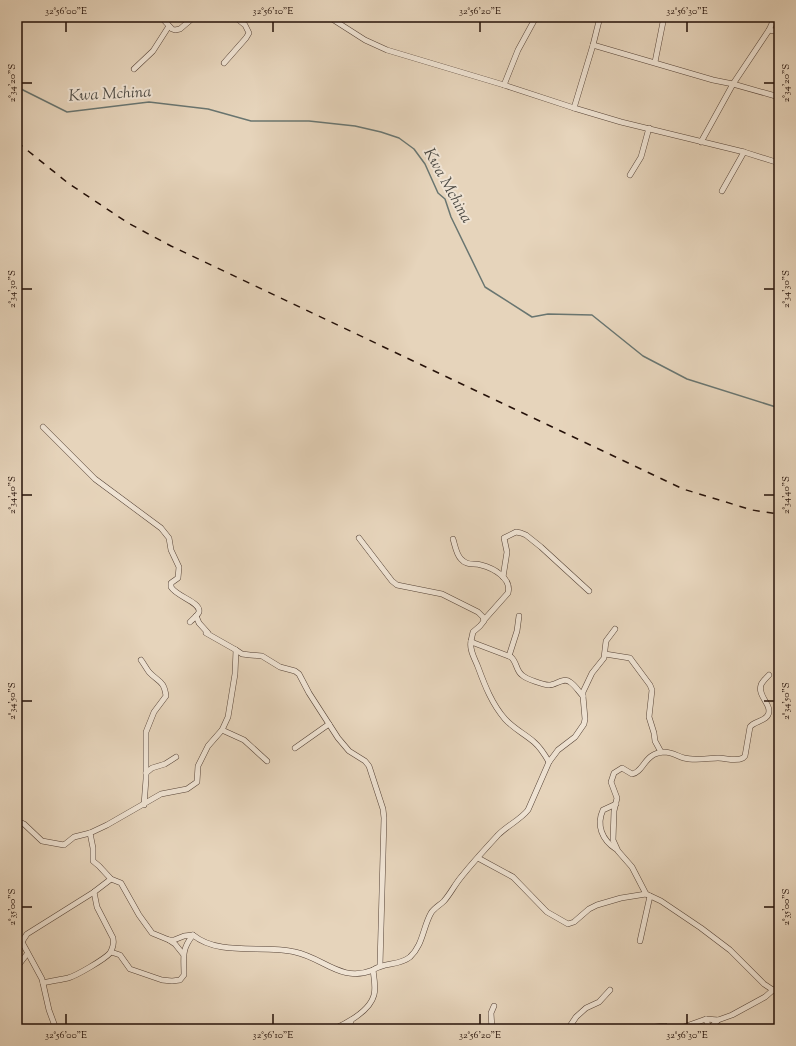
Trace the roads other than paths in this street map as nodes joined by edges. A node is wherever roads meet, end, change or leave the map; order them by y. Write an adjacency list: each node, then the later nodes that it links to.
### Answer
1 (161, 17): 9 (street)
2 (194, 17): 9 (street)
3 (235, 17): 14 (street)
4 (329, 17): 16 (street)
5 (536, 17): 16 (street)
6 (600, 17): 12 (street)
7 (664, 17): 13 (street)
8 (774, 17): 10 (street)
9 (169, 26): 15 (street)
10 (769, 30): 11 (street); 17 (street)
11 (779, 32)
12 (593, 45): 13 (street); 19 (street)
13 (655, 62): 17 (street)
14 (224, 63)
15 (134, 69)
16 (504, 84): 19 (street)
17 (733, 84): 18 (street); 21 (street)
18 (779, 97)
19 (574, 108): 20 (street)
20 (649, 128): 21 (street); 24 (street)
21 (701, 142): 22 (street)
22 (744, 152): 23 (street); 25 (street)
23 (779, 163)
24 (630, 175)
25 (722, 191)
26 (43, 428): 31 (street)
27 (359, 538): 33 (street)
28 (453, 539): 29 (street)
29 (504, 577): 30 (street); 33 (street)
30 (589, 591)
31 (196, 616): 34 (street); 37 (street)
32 (519, 616): 39 (street)
33 (484, 620): 36 (street)
34 (190, 622)
35 (615, 629): 38 (street)
36 (471, 641): 39 (street); 49 (street)
37 (236, 650): 43 (street); 44 (street)
38 (605, 654): 42 (street); 46 (street)
39 (509, 656): 42 (street)
40 (142, 660): 50 (street)
41 (769, 675): 46 (street)
42 (583, 696): 49 (street)
43 (329, 724): 45 (street); 68 (street)
44 (222, 730): 48 (street); 52 (street)
45 (295, 748)
46 (661, 752): 51 (street)
47 (176, 757): 50 (street)
48 (267, 761)
49 (549, 762): 56 (street)
50 (146, 773): 52 (street)
51 (616, 804): 55 (street); 55 (street)
52 (144, 805): 54 (street)
53 (17, 821): 54 (street)
54 (90, 834): 57 (street)
55 (618, 851): 59 (street)
56 (478, 858): 59 (street); 68 (street)
57 (111, 880): 58 (street); 62 (street)
58 (94, 892): 64 (street); 65 (street)
59 (648, 895): 63 (street); 73 (street)
60 (17, 934): 64 (street)
61 (193, 935): 62 (street); 67 (street); 70 (street)
62 (169, 940): 67 (street)
63 (640, 941)
64 (22, 943): 66 (street)
65 (111, 952): 67 (street); 71 (street)
66 (27, 954): 69 (street); 71 (street)
67 (183, 954)
68 (380, 965): 70 (street)
69 (17, 968)
70 (373, 970): 78 (street)
71 (43, 983): 79 (street)
72 (610, 990): 83 (street)
73 (773, 990): 74 (street); 77 (street)
74 (779, 994)
75 (494, 1006): 82 (street)
76 (706, 1019): 77 (street); 77 (street); 86 (street)
77 (718, 1020)
78 (351, 1021): 80 (street); 81 (street)
79 (56, 1029)
80 (334, 1029)
81 (348, 1029)
82 (492, 1029)
83 (568, 1029)
84 (634, 1029): 85 (street)
85 (667, 1029)
86 (678, 1029)

